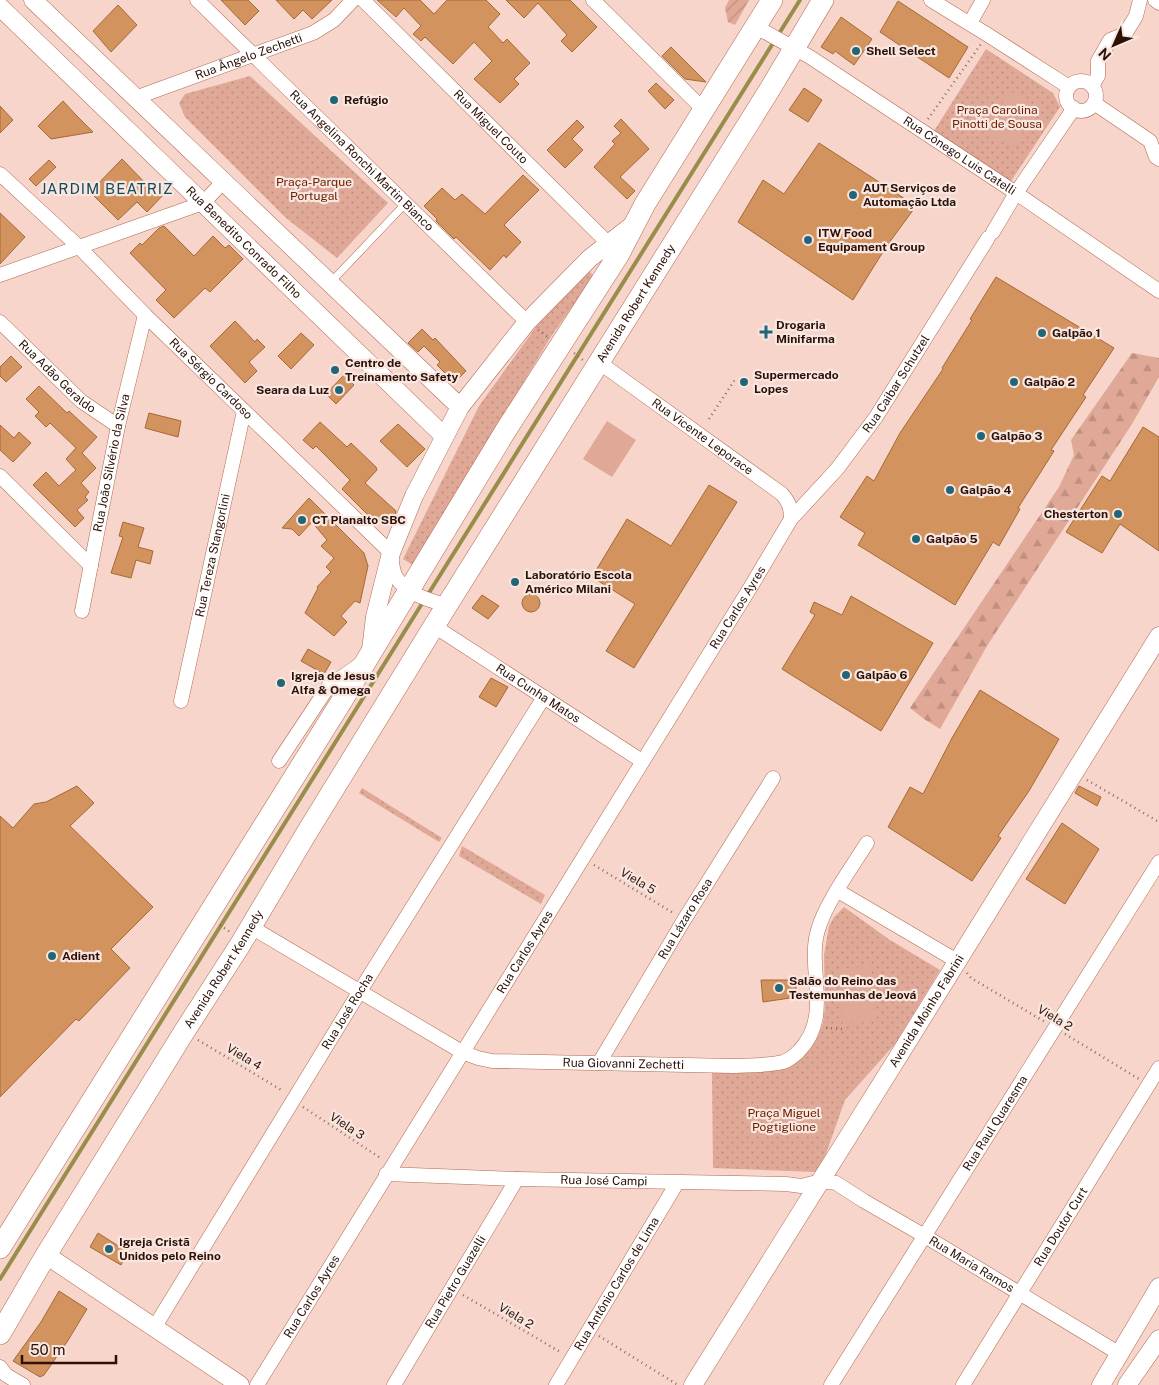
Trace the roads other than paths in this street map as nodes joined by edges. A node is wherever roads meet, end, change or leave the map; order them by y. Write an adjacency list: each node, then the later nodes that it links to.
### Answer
1 (33, 0): 20 (street)
2 (197, 0): 17 (street, Rua Angelina Ronchi Martin Bianco)
3 (353, 0): 17 (street, Rua Ângelo Zechetti)
4 (364, 0): 31 (street, Rua Miguel Couto)
5 (593, 0): 23 (street)
6 (772, 0): 15 (main road)
7 (823, 0): 16 (main road, Avenida Robert Kennedy)
8 (931, 0): 14 (street)
9 (983, 0): 14 (street)
10 (1140, 0): 18 (street)
11 (1155, 0): 12 (street)
12 (1159, 3)
13 (0, 8): 28 (street, Rua Benedito Conrado Filho)
14 (970, 23): 19 (street)
15 (762, 31): 16 (street, Rua Cônego Luis Catelli); 23 (main road)
16 (792, 48): 27 (street, Rua Cônego Luis Catelli); 38 (main road, Avenida Robert Kennedy)
17 (253, 56): 20 (street, Rua Ângelo Zechetti); 29 (street, Rua Angelina Ronchi Martin Bianco)
18 (1092, 86): 19 (street); 21 (street)
19 (1069, 87): 22 (street)
20 (135, 98): 26 (street)
21 (1094, 102): 22 (street); 24 (street)
22 (1074, 108): 27 (street, Rua Caibar Schutzel)
23 (704, 110): 31 (main road)
24 (1159, 160)
25 (0, 174): 30 (street, Rua Sérgio Cardoso)
26 (223, 182): 28 (street); 33 (street)
27 (1016, 193): 34 (street, Rua Cônego Luis Catelli); 44 (street, Rua Caibar Schutzel)
28 (203, 203): 30 (street); 42 (street, Rua Benedito Conrado Filho)
29 (406, 203): 33 (lane); 37 (street, Rua Angelina Ronchi Martin Bianco)
30 (79, 248): 32 (street); 35 (street, Rua Sérgio Cardoso)
31 (614, 249): 37 (street); 47 (main road)
32 (0, 275)
33 (329, 284): 39 (street)
34 (1159, 291)
35 (145, 315): 40 (street, Rua Sérgio Cardoso); 41 (street, Rua João Silvério da Silva)
36 (0, 322): 41 (street, Rua Adão Geraldo)
37 (527, 322): 39 (street)
38 (594, 362): 44 (street, Rua Vicente Leporace); 48 (main road, Avenida Robert Kennedy)
39 (460, 408): 42 (street)
40 (244, 411): 45 (street, Rua Sérgio Cardoso); 54 (street, Rua Tereza Stangorlini)
41 (118, 426): 46 (street, Rua João Silvério da Silva)
42 (444, 436): 45 (street)
43 (0, 476): 46 (street)
44 (791, 519): 56 (street, Rua Carlos Ayres)
45 (391, 553): 47 (street); 52 (street)
46 (91, 566): 49 (street, Rua João Silvério da Silva)
47 (413, 592): 48 (street); 52 (main road)
48 (444, 605): 50 (main road, Avenida Robert Kennedy)
49 (82, 611)
50 (434, 626): 53 (street, Rua Cunha Matos); 61 (main road, Avenida Robert Kennedy)
51 (1159, 636): 62 (street, Avenida Moinho Fabrini)
52 (367, 657): 55 (street); 72 (main road)
53 (544, 697): 56 (street, Rua Cunha Matos); 63 (street, Rua José Rocha)
54 (181, 701)
55 (279, 761)
56 (642, 761): 64 (street, Rua Carlos Ayres)
57 (773, 778): 65 (street, Rua Lázaro Rosa)
58 (867, 843): 60 (street, Rua Giovanni Zechetti)
59 (1159, 862): 71 (street, Rua Raul Quaresma)
60 (838, 891): 62 (street); 65 (street, Rua Giovanni Zechetti)
61 (242, 930): 63 (street, Rua Giovanni Zechetti); 73 (main road, Avenida Robert Kennedy)
62 (956, 961): 69 (street, Avenida Moinho Fabrini)
63 (360, 991): 64 (street, Rua Giovanni Zechetti); 76 (street, Rua José Rocha)
64 (462, 1052): 65 (street, Rua Giovanni Zechetti); 67 (street, Rua Carlos Ayres)
65 (599, 1063)
66 (1159, 1068): 75 (street, Rua Doutor Curt)
67 (390, 1168): 68 (street, Rua José Campi); 83 (street, Rua Carlos Ayres)
68 (517, 1179): 70 (street, Rua José Campi); 84 (street, Rua Pietro Guazelli)
69 (821, 1181): 70 (street, Rua José Campi); 71 (street, Rua Maria Ramos); 86 (street, Avenida Moinho Fabrini)
70 (677, 1183): 85 (street, Rua Antônio Carlos de Lima)
71 (923, 1235): 75 (street, Rua Maria Ramos); 87 (street, Rua Raul Quaresma)
72 (0, 1248)
73 (46, 1254): 76 (street); 77 (main road, Avenida Robert Kennedy)
74 (1159, 1286): 79 (street)
75 (1020, 1294): 79 (street, Rua Maria Ramos); 88 (street, Rua Doutor Curt)
76 (154, 1328): 82 (street)
77 (0, 1334)
78 (1159, 1339): 90 (street)
79 (1120, 1354): 89 (street)
80 (0, 1367): 81 (street)
81 (23, 1385)
82 (240, 1385)
83 (257, 1385)
84 (394, 1385)
85 (556, 1385)
86 (693, 1385)
87 (831, 1385)
88 (963, 1385)
89 (1101, 1385)
90 (1127, 1385)

